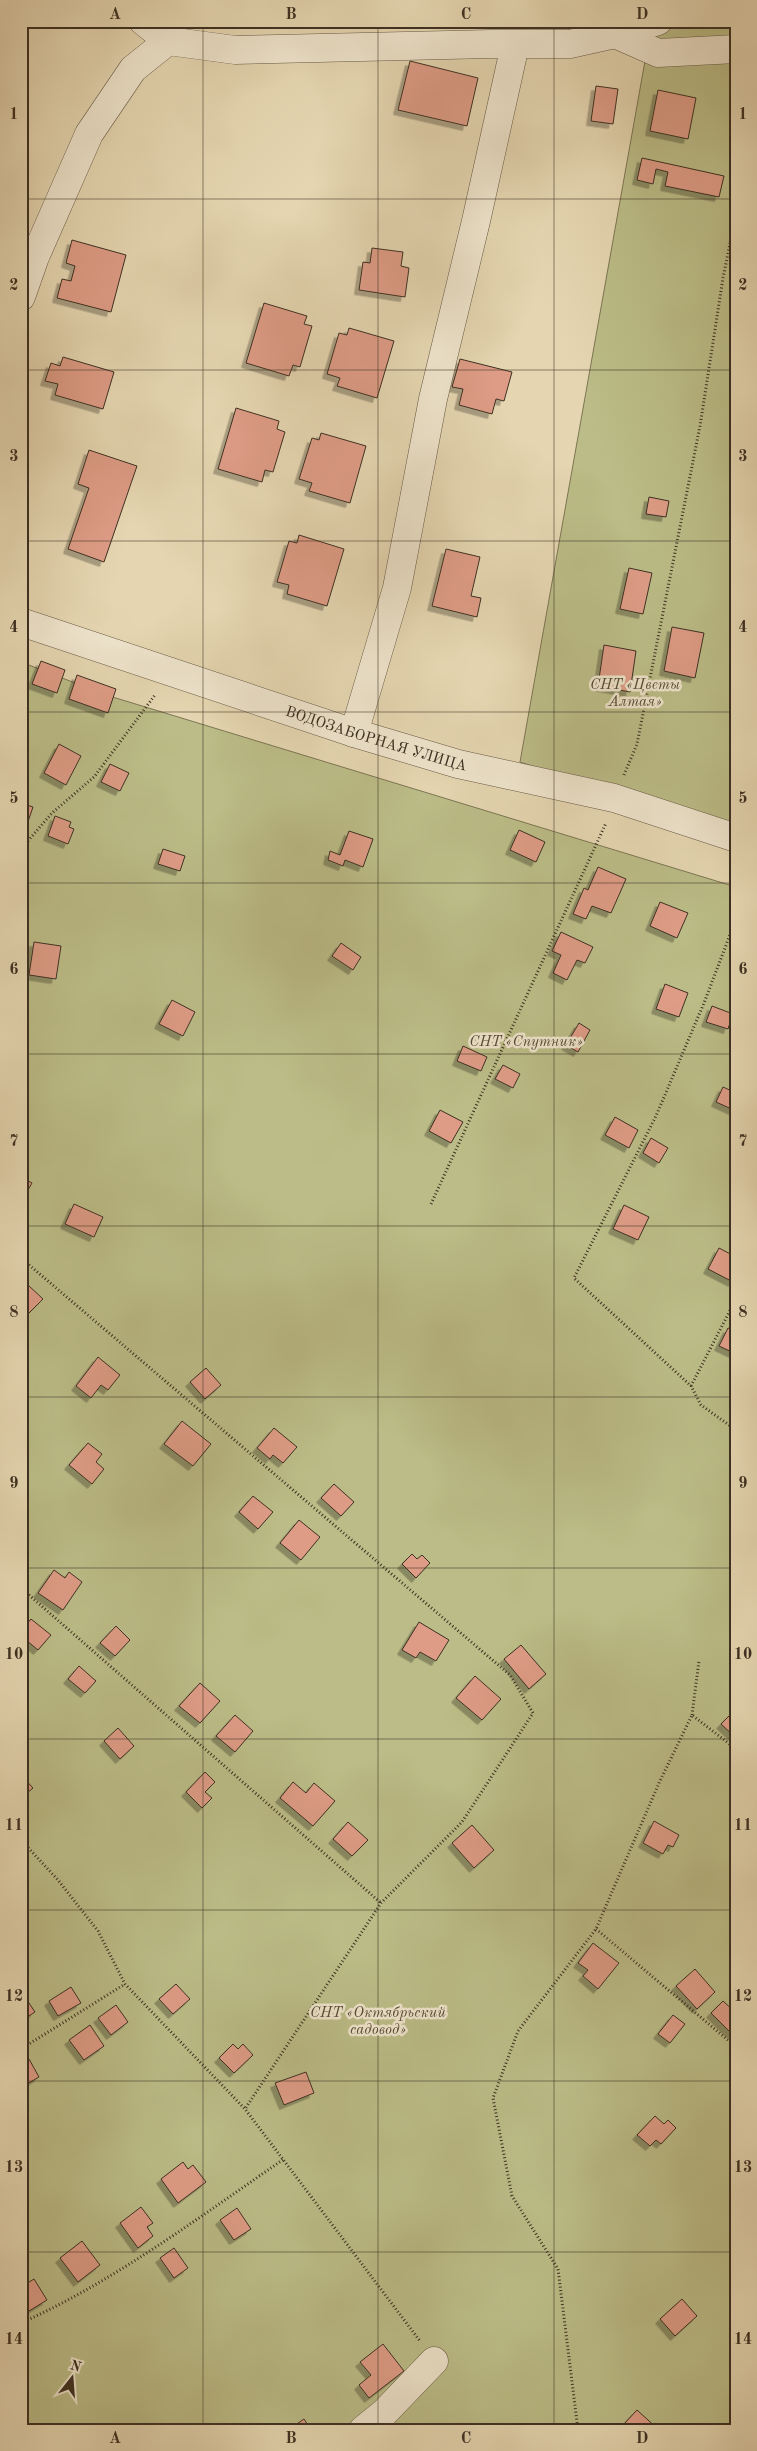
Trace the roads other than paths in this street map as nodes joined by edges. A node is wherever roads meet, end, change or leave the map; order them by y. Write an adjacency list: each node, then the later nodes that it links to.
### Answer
1 (144, 21): 6 (street)
2 (658, 21): 3 (street)
3 (615, 28): 5 (street); 7 (street)
4 (200, 32): 5 (street); 6 (street)
5 (499, 37): 10 (street)
6 (168, 41): 8 (street)
7 (736, 49)
8 (21, 297)
9 (21, 622): 10 (street, ВОДОЗАБОРНАЯ УЛИЦА)
10 (354, 733): 11 (street, ВОДОЗАБОРНАЯ УЛИЦА)
11 (736, 838)
12 (434, 2361): 13 (street)
13 (363, 2430)

